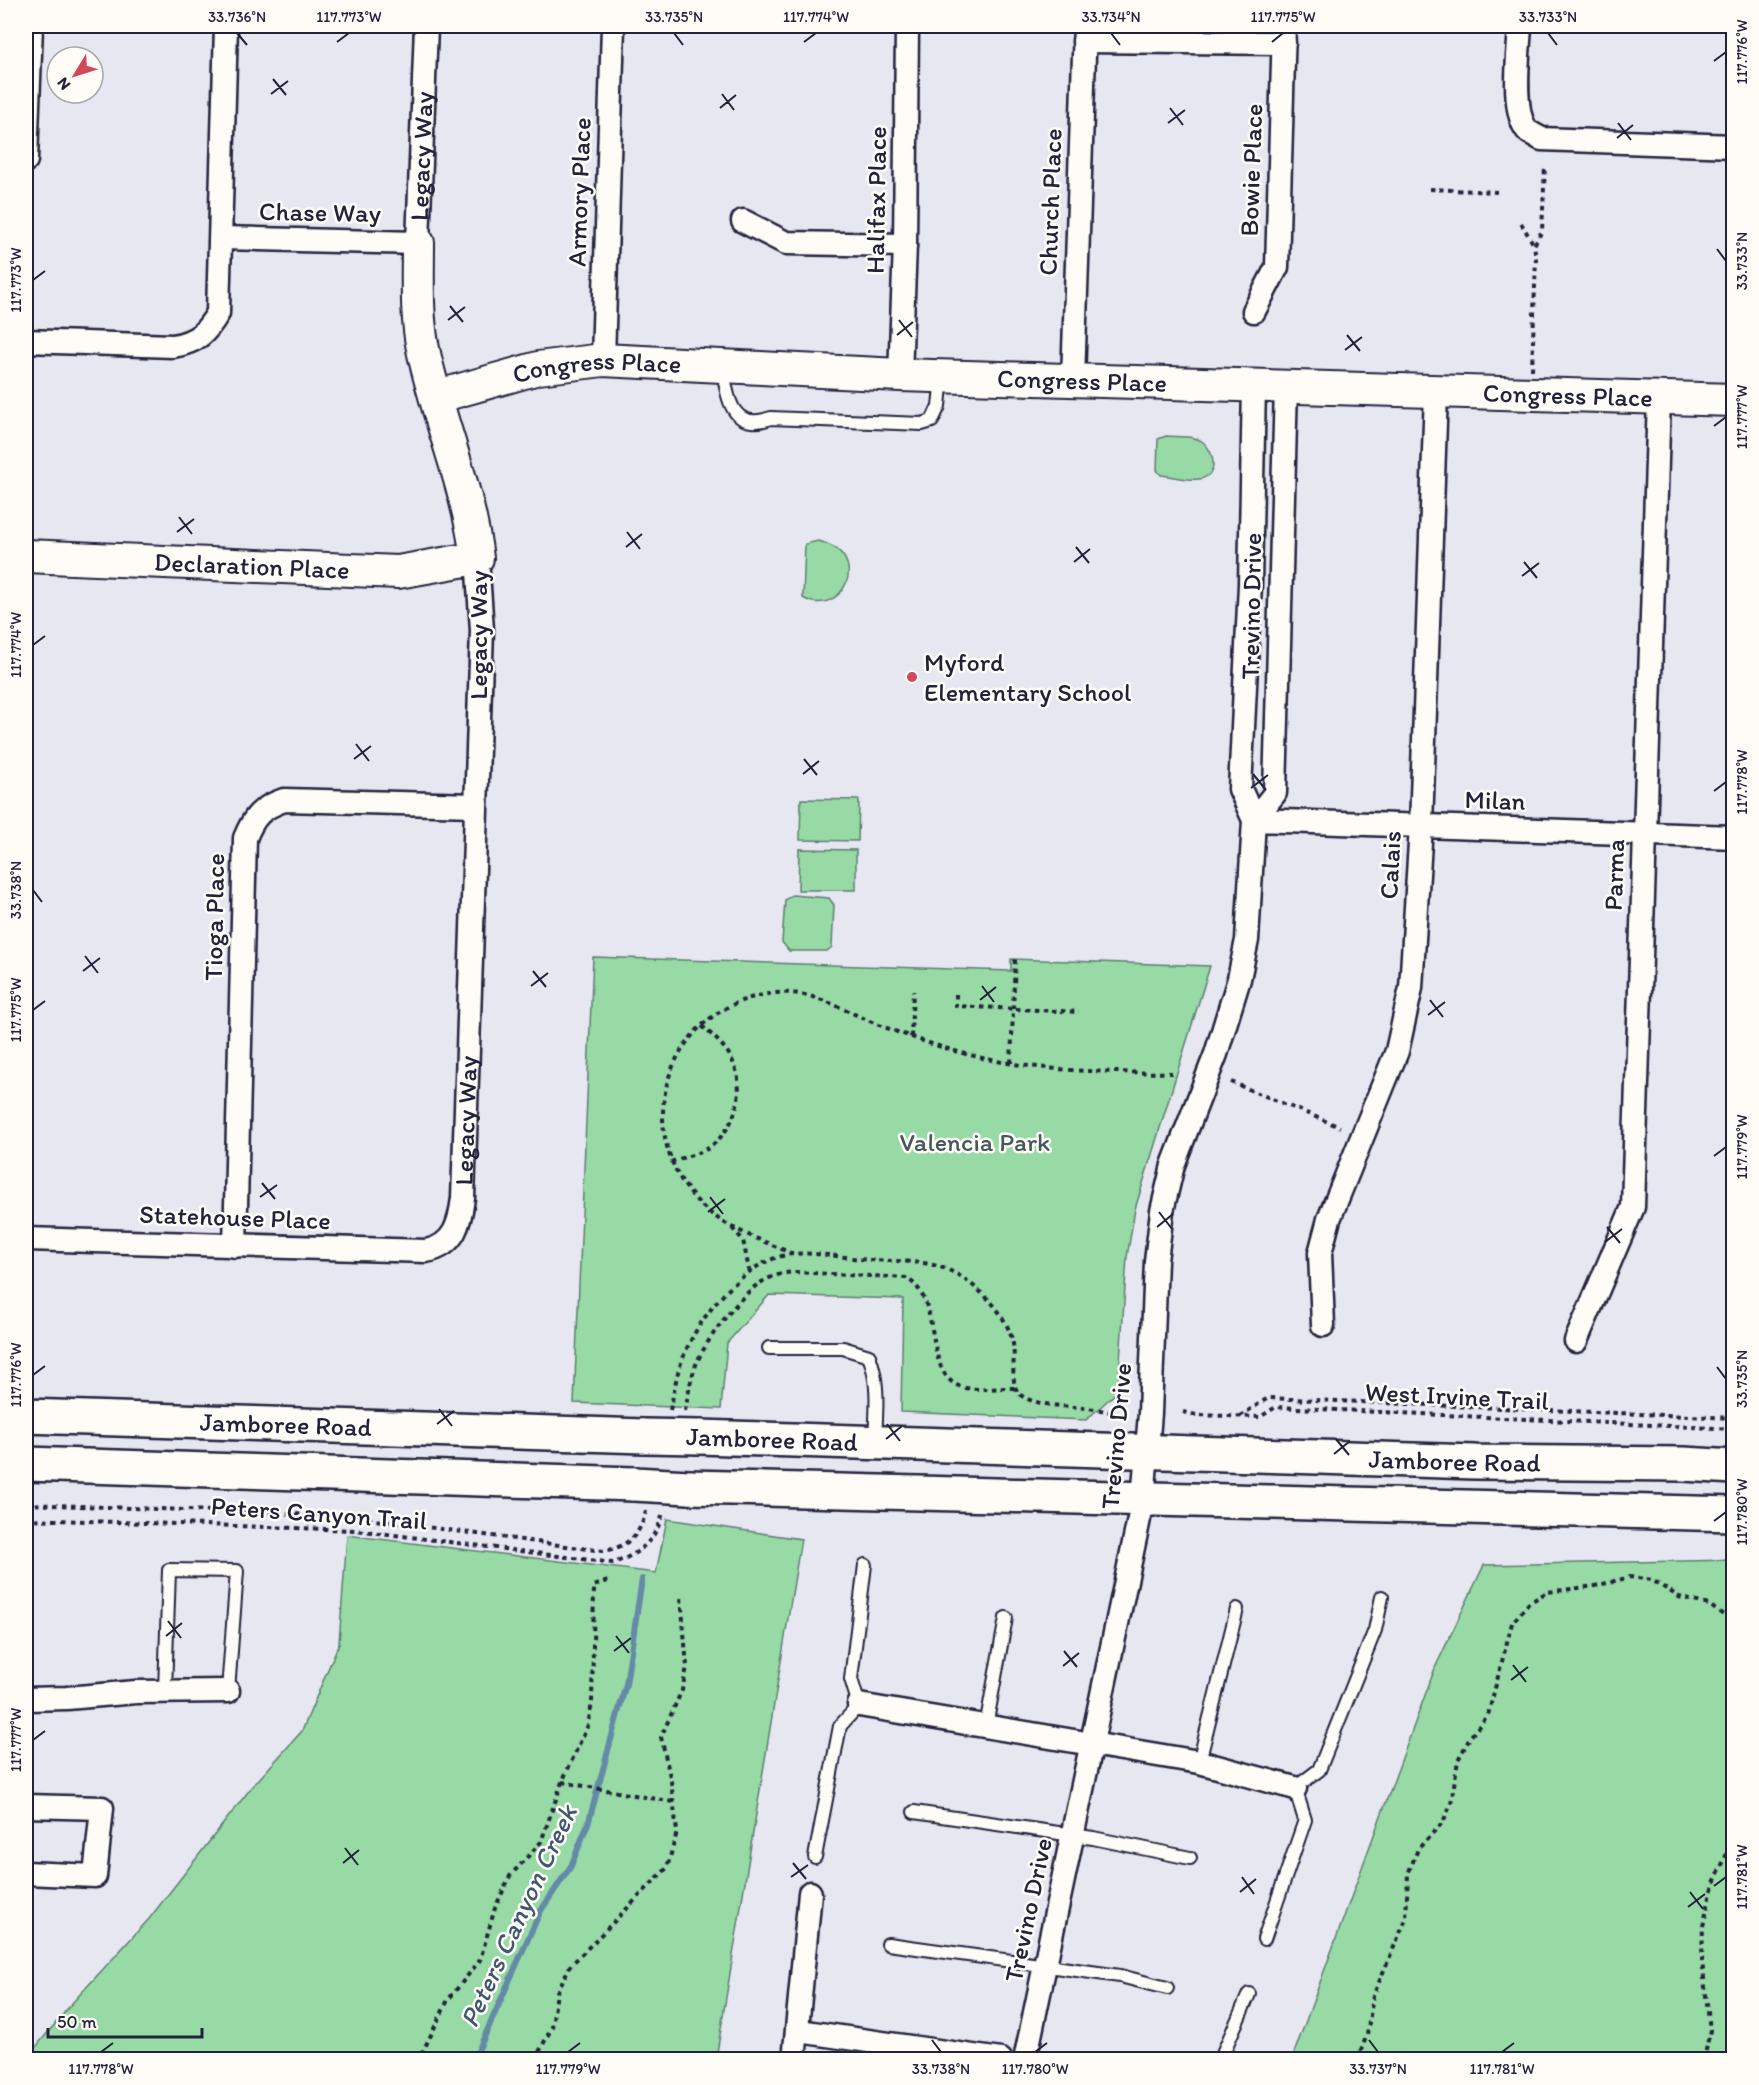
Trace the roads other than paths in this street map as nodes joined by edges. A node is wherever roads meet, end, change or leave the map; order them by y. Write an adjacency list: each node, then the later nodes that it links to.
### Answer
1 (31, 26): 10 (street)
2 (226, 26): 12 (street)
3 (426, 26): 13 (street, Legacy Way)
4 (613, 26): 17 (street, Armory Place)
5 (907, 26): 14 (street, Halifax Place)
6 (1520, 26): 9 (street)
7 (1085, 33): 8 (street); 21 (street, Church Place)
8 (1284, 34): 15 (street, Bowie Place)
9 (1734, 146)
10 (26, 160)
11 (743, 221): 14 (street)
12 (221, 238): 13 (street, Chase Way); 16 (street)
13 (418, 243): 25 (street, Legacy Way)
14 (905, 245): 19 (street, Halifax Place)
15 (1254, 311)
16 (26, 341)
17 (603, 360): 18 (street, Congress Place); 25 (street, Congress Place)
18 (723, 366): 19 (street, Congress Place); 20 (lane)
19 (900, 375): 20 (street, Congress Place)
20 (942, 376): 21 (street, Congress Place)
21 (1073, 380): 22 (street, Congress Place)
22 (1254, 385): 23 (street, Congress Place); 31 (street, Trevino Drive)
23 (1286, 386): 24 (street, Congress Place); 31 (street, Trevino Drive)
24 (1436, 393): 26 (street, Congress Place); 32 (street, Calais)
25 (436, 397): 29 (street, Legacy Way)
26 (1659, 399): 27 (street, Congress Place); 33 (street, Parma)
27 (1734, 400)
28 (26, 556): 29 (street, Declaration Place)
29 (477, 558): 30 (street, Legacy Way)
30 (475, 805): 36 (street, Legacy Way); 37 (street, Tioga Place)
31 (1254, 820): 32 (street, Milan); 43 (street, Trevino Drive)
32 (1421, 826): 33 (street, Milan); 38 (street, Calais)
33 (1643, 834): 34 (street, Milan); 39 (street, Parma)
34 (1734, 837)
35 (26, 1239): 37 (street, Statehouse Place)
36 (442, 1245): 37 (street, Statehouse Place)
37 (235, 1246)
38 (1323, 1325)
39 (1576, 1341)
40 (769, 1348): 42 (lane)
41 (26, 1416): 42 (main road, Jamboree Road, bridge)
42 (875, 1442): 43 (main road, Jamboree Road)
43 (1146, 1449): 45 (main road, Jamboree Road); 46 (street, Trevino Drive)
44 (26, 1464): 46 (main road, Jamboree Road, bridge)
45 (1734, 1467)
46 (1143, 1500): 47 (main road, Jamboree Road); 57 (street, Trevino Drive)
47 (1734, 1514)
48 (865, 1565): 55 (lane)
49 (1382, 1597): 59 (lane)
50 (1237, 1609): 58 (lane)
51 (1006, 1618): 56 (lane)
52 (165, 1691): 53 (street); 53 (lane); 54 (street)
53 (228, 1692)
54 (26, 1698)
55 (859, 1705): 56 (street); 63 (lane)
56 (986, 1726): 57 (street)
57 (1091, 1744): 58 (street); 62 (street, Trevino Drive)
58 (1199, 1762): 59 (street)
59 (1295, 1788): 67 (lane)
60 (26, 1806): 65 (street)
61 (914, 1812): 62 (lane)
62 (1072, 1835): 64 (lane); 69 (street, Trevino Drive)
63 (815, 1857)
64 (1191, 1858)
65 (26, 1873)
66 (810, 1893): 72 (street)
67 (1264, 1939)
68 (888, 1944): 69 (lane)
69 (1045, 1967): 70 (lane); 75 (street, Trevino Drive)
70 (1167, 1988)
71 (1249, 1994): 76 (lane)
72 (799, 2031): 73 (street); 74 (street)
73 (794, 2060)
74 (1001, 2060)
75 (1025, 2060)
76 (1220, 2060)

